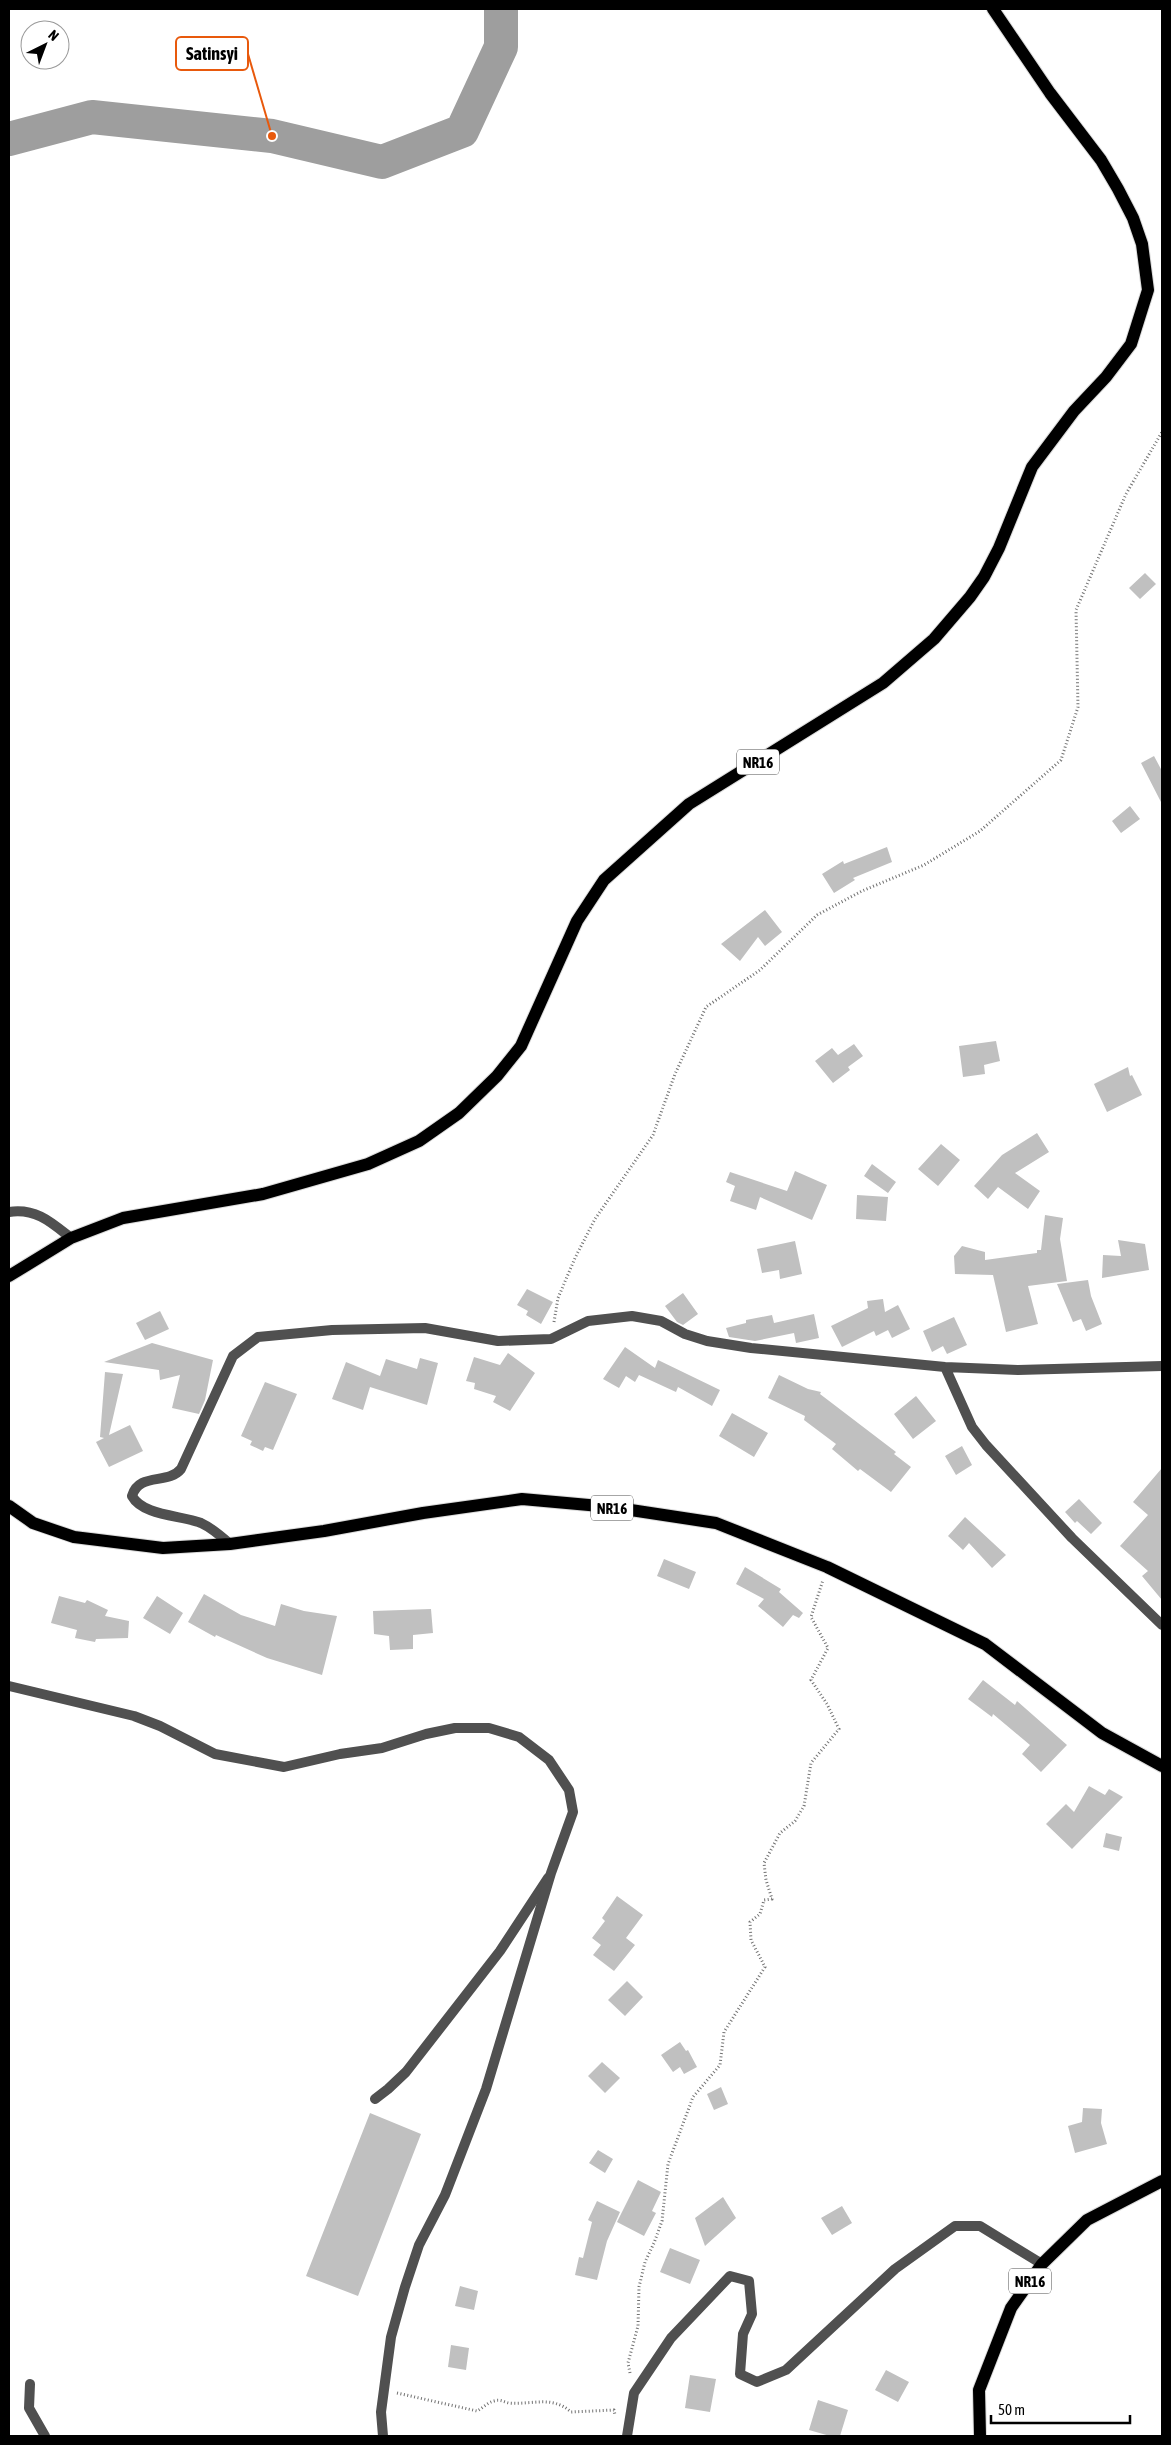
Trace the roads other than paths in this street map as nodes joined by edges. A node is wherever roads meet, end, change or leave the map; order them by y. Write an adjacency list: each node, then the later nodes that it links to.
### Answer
1 (993, 9): 3 (main road, NR16)
2 (9, 1212): 3 (street)
3 (71, 1238): 4 (main road, NR16)
4 (9, 1276)
5 (1162, 1366): 6 (street)
6 (945, 1367): 8 (street); 9 (street)
7 (9, 1506): 8 (main road, NR16)
8 (230, 1544): 11 (main road, NR16)
9 (1162, 1625)
10 (9, 1686): 12 (street)
11 (1162, 1766)
12 (551, 1873): 13 (street); 18 (street)
13 (375, 2099)
14 (1162, 2182): 15 (main road, NR16)
15 (1042, 2264): 19 (street); 20 (main road, NR16)
16 (30, 2384): 17 (street)
17 (44, 2436)
18 (383, 2436)
19 (627, 2436)
20 (980, 2436)

